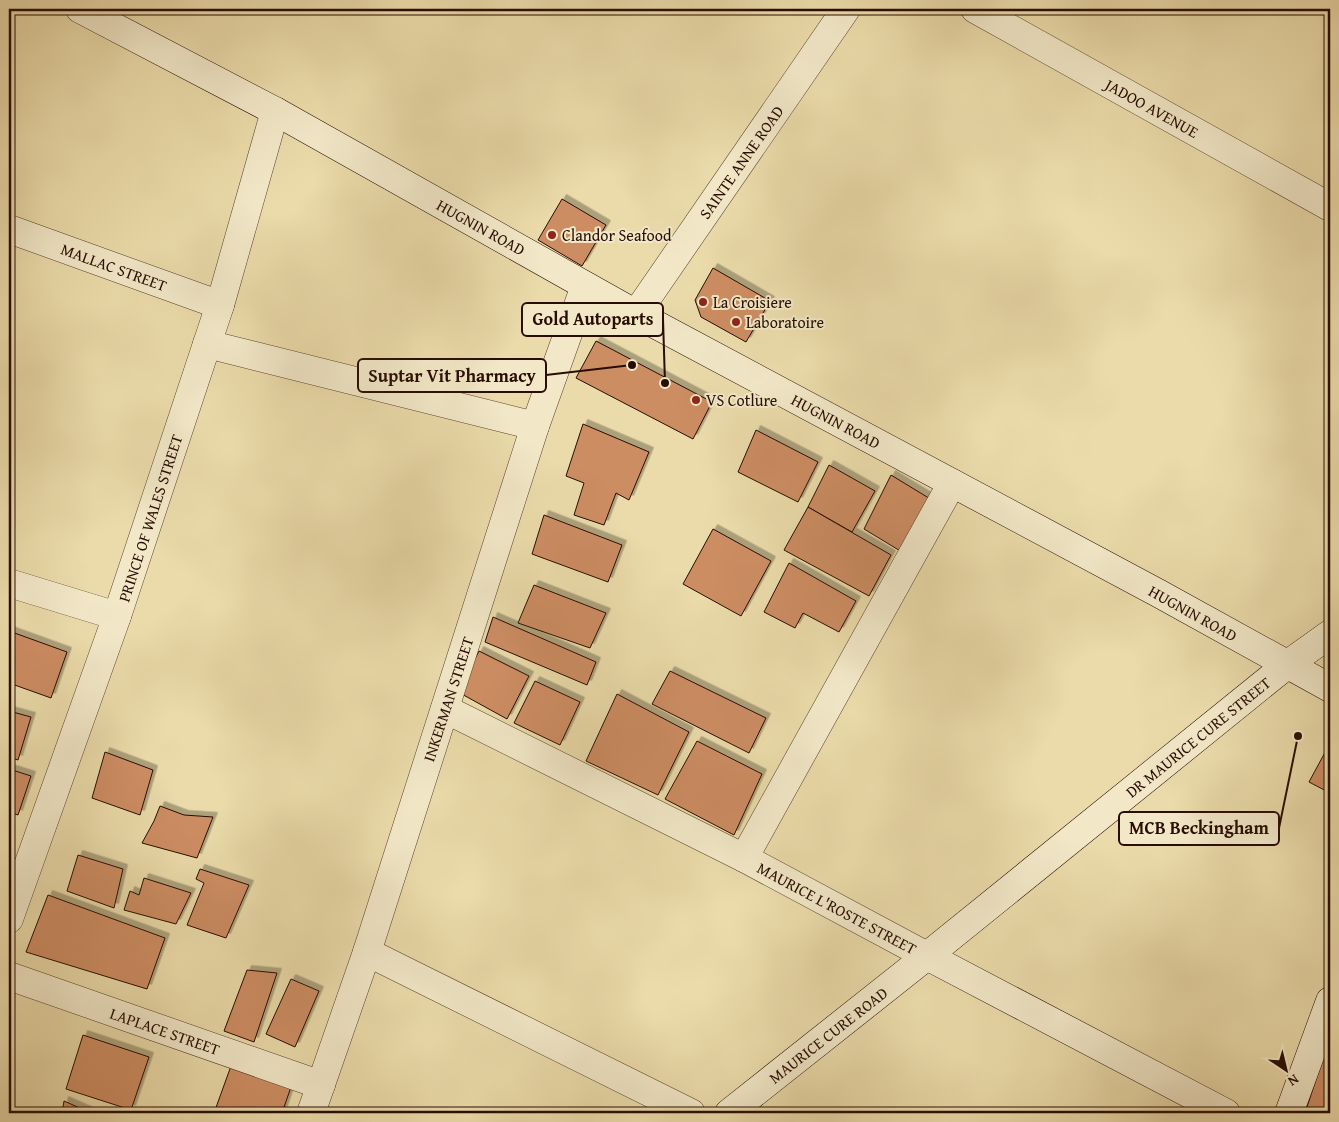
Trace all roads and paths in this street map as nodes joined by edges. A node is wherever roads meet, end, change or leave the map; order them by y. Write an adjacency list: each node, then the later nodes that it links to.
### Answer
1 (80, 9): 4 (street, HUGNIN ROAD)
2 (846, 9): 9 (street, SAINTE ANNE ROAD)
3 (974, 9): 5 (street, JADOO AVENUE)
4 (275, 111): 7 (street, HUGNIN ROAD); 8 (street, PRINCE OF WALES STREET)
5 (1330, 207)
6 (9, 230): 8 (street, MALLAC STREET)
7 (585, 286): 9 (street, HUGNIN ROAD); 11 (street, INKERMAN STREET)
8 (220, 305): 10 (street, PRINCE OF WALES STREET)
9 (636, 314): 12 (street, HUGNIN ROAD)
10 (207, 344): 11 (street); 14 (street, PRINCE OF WALES STREET)
11 (535, 426): 18 (street, INKERMAN STREET)
12 (952, 483): 16 (street, HUGNIN ROAD); 19 (street)
13 (9, 583): 14 (street)
14 (117, 616): 20 (street, PRINCE OF WALES STREET)
15 (1330, 634): 16 (street, DR MAURICE CURE STREET)
16 (1288, 664): 17 (street, HUGNIN ROAD); 22 (street, DR MAURICE CURE STREET)
17 (1330, 688)
18 (445, 709): 19 (street, MAURICE L'ROSTE STREET); 21 (street, INKERMAN STREET)
19 (744, 858): 22 (street, MAURICE L'ROSTE STREET)
20 (9, 919)
21 (367, 952): 25 (street, INKERMAN STREET); 27 (street)
22 (927, 956): 28 (street, MAURICE CURE ROAD); 29 (street, MAURICE L'ROSTE STREET)
23 (9, 976): 25 (street, LAPLACE STREET)
24 (1330, 1001): 30 (street)
25 (320, 1085): 26 (street, INKERMAN STREET)
26 (312, 1113)
27 (691, 1113)
28 (729, 1113)
29 (1226, 1113)
30 (1289, 1113)

